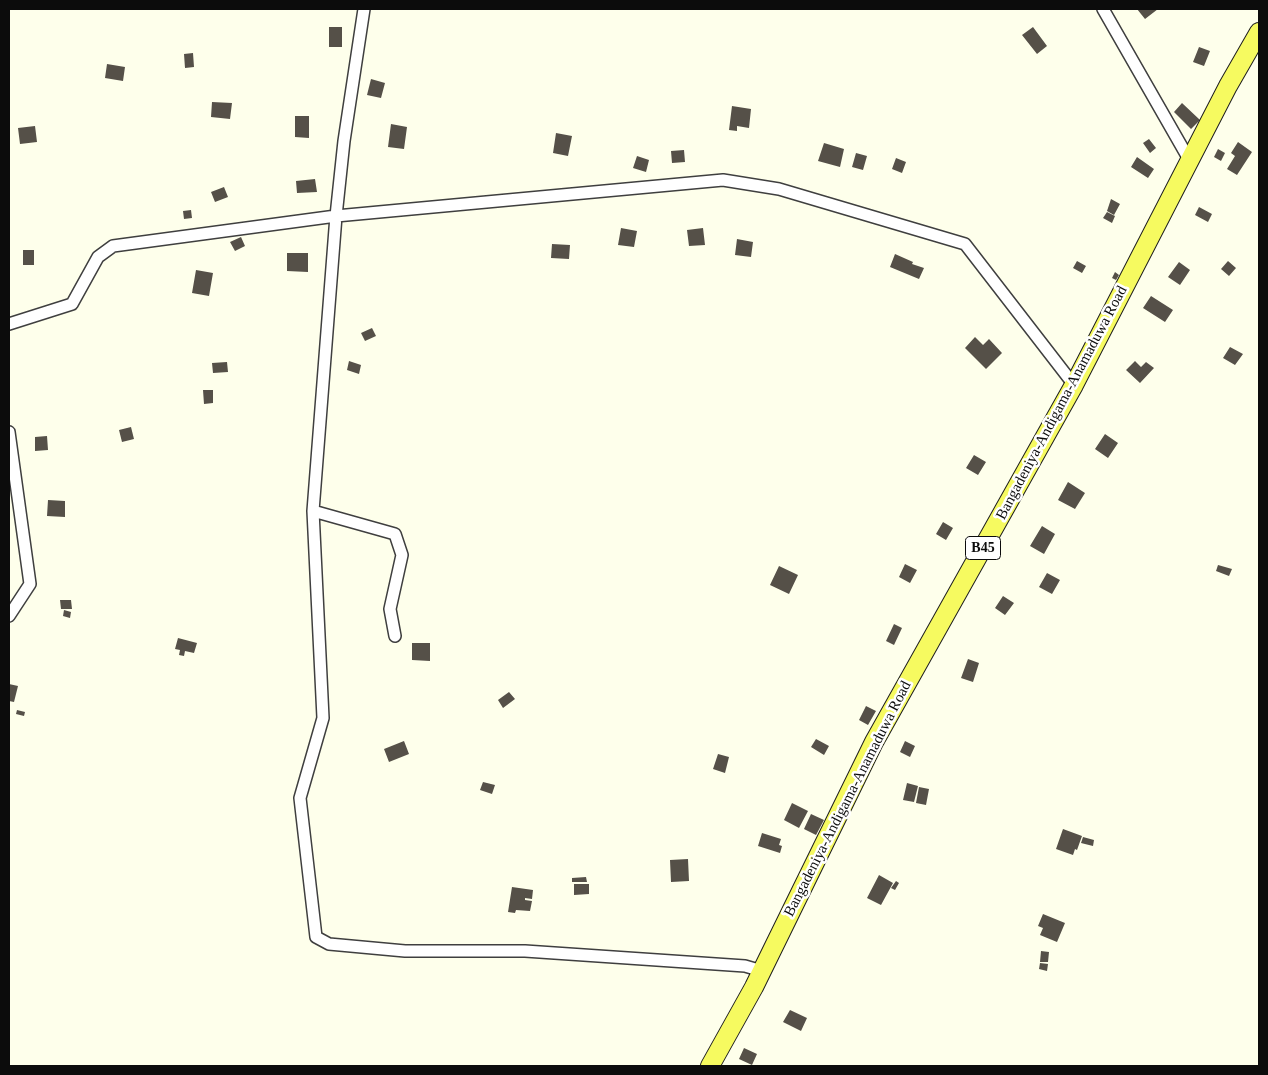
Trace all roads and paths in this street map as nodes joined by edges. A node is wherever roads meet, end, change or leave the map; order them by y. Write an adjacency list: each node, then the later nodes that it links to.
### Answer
1 (364, 9): 5 (street)
2 (1103, 9): 4 (street)
3 (1259, 32): 4 (main road, Bangadeniya-Andigama-Anamaduwa Road / B45)
4 (1190, 161): 7 (main road, Bangadeniya-Andigama-Anamaduwa Road / B45)
5 (336, 216): 6 (street); 7 (street); 9 (street)
6 (9, 324)
7 (1074, 385): 12 (main road, Bangadeniya-Andigama-Anamaduwa Road / B45)
8 (9, 432): 10 (street)
9 (313, 512): 11 (street); 12 (street)
10 (9, 616)
11 (395, 636)
12 (762, 971): 13 (main road, Bangadeniya-Andigama-Anamaduwa Road / B45)
13 (710, 1066)

